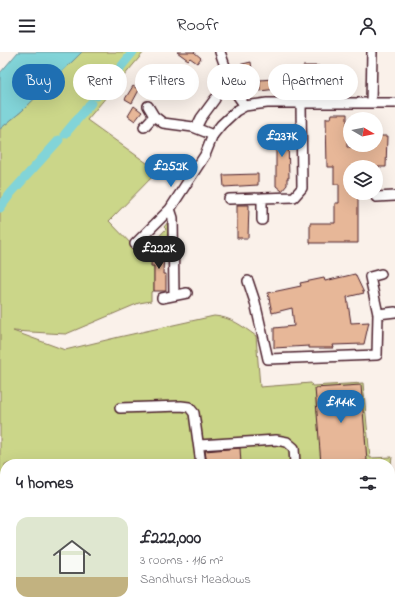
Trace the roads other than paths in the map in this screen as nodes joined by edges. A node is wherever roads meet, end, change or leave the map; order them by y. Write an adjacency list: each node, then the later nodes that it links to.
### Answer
1 (220, 52): 8 (street)
2 (372, 52): 5 (street)
3 (210, 101): 11 (street)
4 (301, 103): 5 (street); 8 (street); 15 (street)
5 (372, 103): 6 (street)
6 (395, 103)
7 (148, 106): 9 (street)
8 (245, 106): 12 (street)
9 (154, 116): 10 (street); 11 (street)
10 (144, 127)
11 (196, 128): 12 (street)
12 (213, 135): 17 (street)
13 (395, 196): 14 (street)
14 (383, 197)
15 (262, 198): 16 (street); 18 (street)
16 (229, 199)
17 (170, 209): 19 (street); 23 (street)
18 (262, 220)
19 (135, 244)
20 (381, 274): 26 (street)
21 (248, 281): 26 (street)
22 (187, 294): 23 (street)
23 (174, 296): 24 (street)
24 (162, 298)
25 (395, 312): 26 (street)
26 (378, 314)
27 (120, 408): 28 (street)
28 (199, 445): 29 (street); 30 (street)
29 (200, 459)
30 (295, 459)

